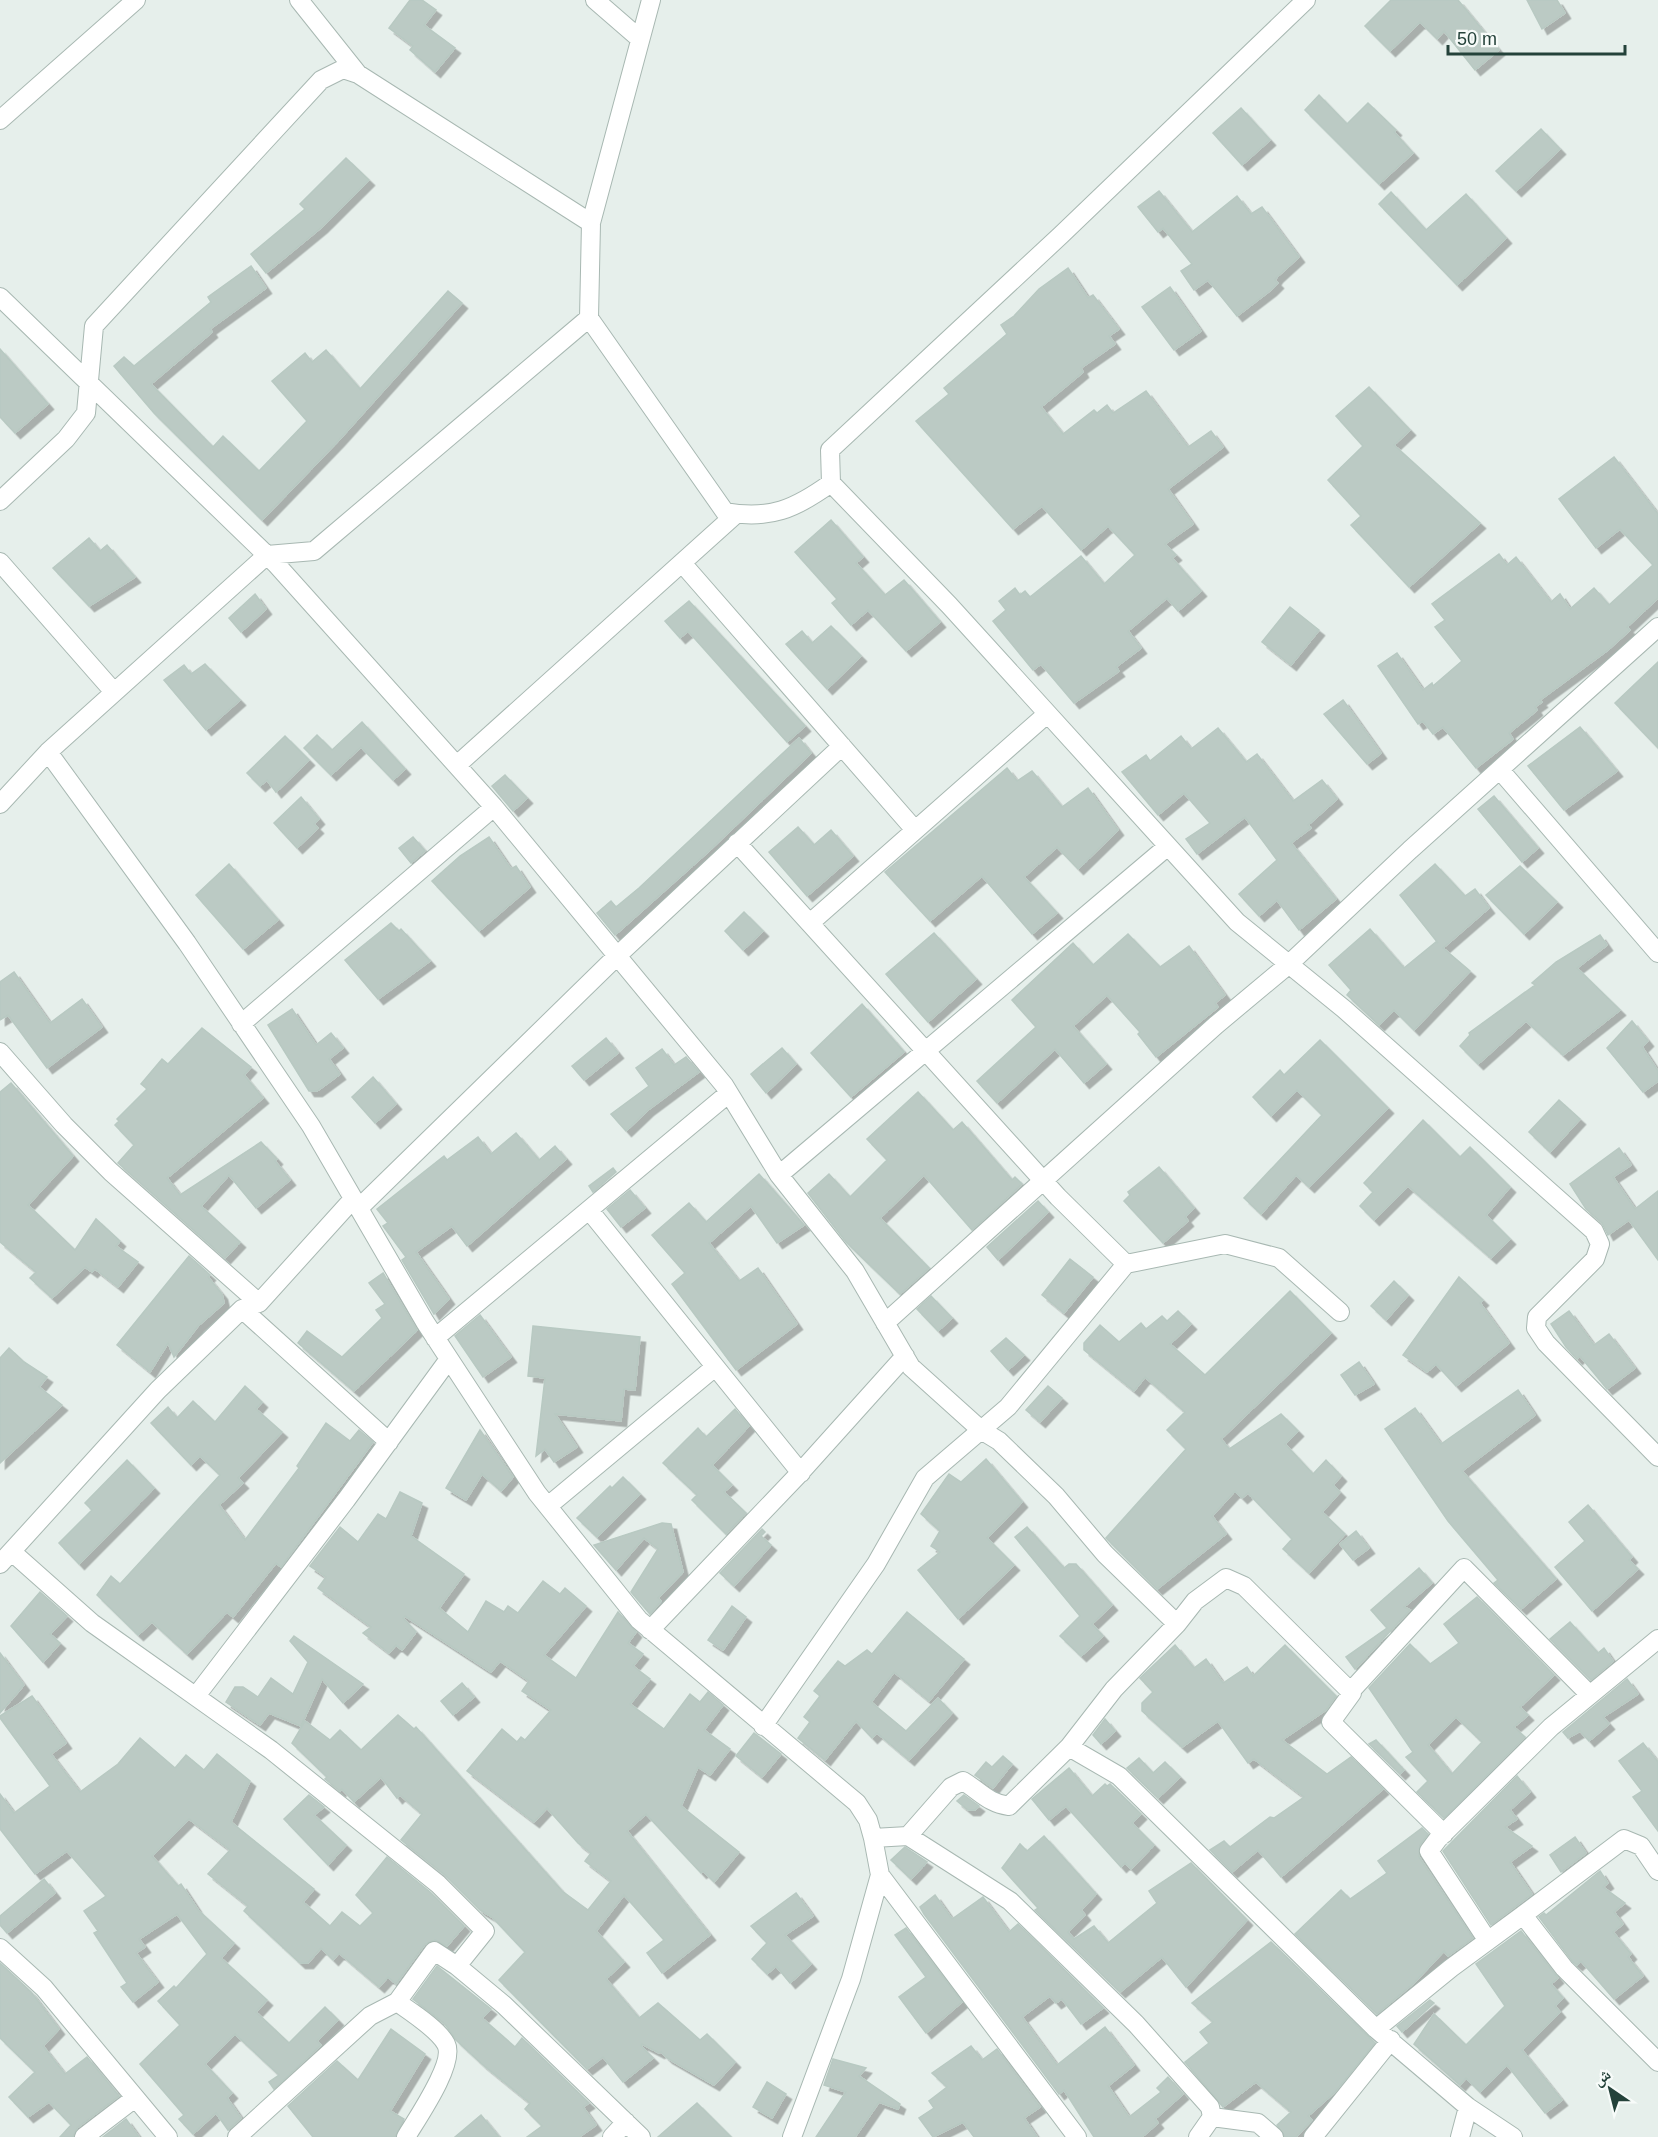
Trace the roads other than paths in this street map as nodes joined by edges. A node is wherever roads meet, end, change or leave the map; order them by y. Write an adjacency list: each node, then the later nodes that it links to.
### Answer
1 (136, 0): 8 (street)
2 (299, 0): 7 (street)
3 (595, 0): 6 (street)
4 (651, 0): 6 (street)
5 (1306, 0): 13 (street)
6 (640, 39): 9 (street)
7 (358, 74): 9 (street); 12 (street)
8 (0, 120)
9 (591, 223): 11 (street)
10 (0, 297): 12 (street)
11 (589, 318): 15 (street); 16 (street)
12 (88, 385): 14 (street); 16 (street)
13 (831, 483): 15 (street); 21 (street)
14 (0, 501)
15 (736, 514): 18 (street)
16 (267, 555): 20 (street); 24 (street)
17 (0, 562): 20 (street)
18 (682, 563): 22 (street); 24 (street)
19 (1658, 627): 25 (street)
20 (114, 692): 23 (street)
21 (1047, 714): 28 (street); 30 (street)
22 (842, 746): 28 (street); 29 (street)
23 (48, 752): 26 (street); 35 (street)
24 (457, 765): 27 (street)
25 (1500, 770): 32 (street); 34 (street)
26 (0, 804)
27 (494, 807): 33 (street); 35 (street)
28 (915, 830): 31 (street)
29 (737, 843): 31 (street); 33 (street)
30 (1168, 846): 34 (street); 37 (street)
31 (810, 923): 37 (street)
32 (1658, 953)
33 (617, 956): 38 (street); 41 (street)
34 (1288, 966): 40 (street); 53 (street)
35 (242, 1024): 41 (street)
36 (0, 1052): 44 (street)
37 (926, 1052): 39 (street); 40 (street)
38 (729, 1093): 39 (street); 42 (street)
39 (779, 1175): 46 (street)
40 (1044, 1182): 43 (street); 46 (street)
41 (356, 1204): 44 (street); 47 (street)
42 (589, 1210): 47 (street); 50 (street)
43 (1126, 1264): 45 (street); 51 (street)
44 (250, 1306): 52 (street); 56 (street)
45 (1340, 1312)
46 (885, 1323): 48 (street)
47 (435, 1338): 49 (street)
48 (905, 1356): 51 (street); 54 (street)
49 (449, 1359): 52 (street); 55 (street)
50 (716, 1367): 54 (street); 55 (street)
51 (981, 1430): 57 (street); 63 (street)
52 (389, 1442): 62 (street)
53 (1654, 1446)
54 (801, 1473): 58 (street)
55 (548, 1506): 58 (street)
56 (6, 1558): 62 (street)
57 (1177, 1624): 60 (street); 64 (street)
58 (650, 1630): 63 (street)
59 (1658, 1639): 61 (street)
60 (1350, 1692): 61 (street); 65 (street)
61 (1590, 1695): 65 (street)
62 (196, 1696): 73 (street)
63 (763, 1726): 67 (street)
64 (1069, 1747): 66 (street); 75 (street)
65 (1444, 1834): 71 (street)
66 (908, 1836): 67 (street); 79 (street)
67 (873, 1838): 69 (street)
68 (1658, 1871): 70 (street)
69 (880, 1875): 87 (street); 88 (street)
70 (1523, 1915): 71 (street); 76 (street)
71 (1488, 1941): 75 (street)
72 (0, 1948): 77 (street)
73 (457, 1966): 74 (street); 80 (street)
74 (397, 2002): 83 (street); 84 (street)
75 (1384, 2034): 78 (street); 91 (street)
76 (1658, 2062)
77 (135, 2098): 81 (street); 82 (street)
78 (1468, 2107): 92 (street); 93 (street)
79 (1212, 2117): 89 (street); 90 (street)
80 (626, 2122): 85 (street); 86 (street)
81 (84, 2137)
82 (168, 2137)
83 (237, 2137)
84 (406, 2137)
85 (612, 2137)
86 (641, 2137)
87 (792, 2137)
88 (1077, 2137)
89 (1198, 2137)
90 (1274, 2137)
91 (1313, 2137)
92 (1460, 2137)
93 (1513, 2137)

